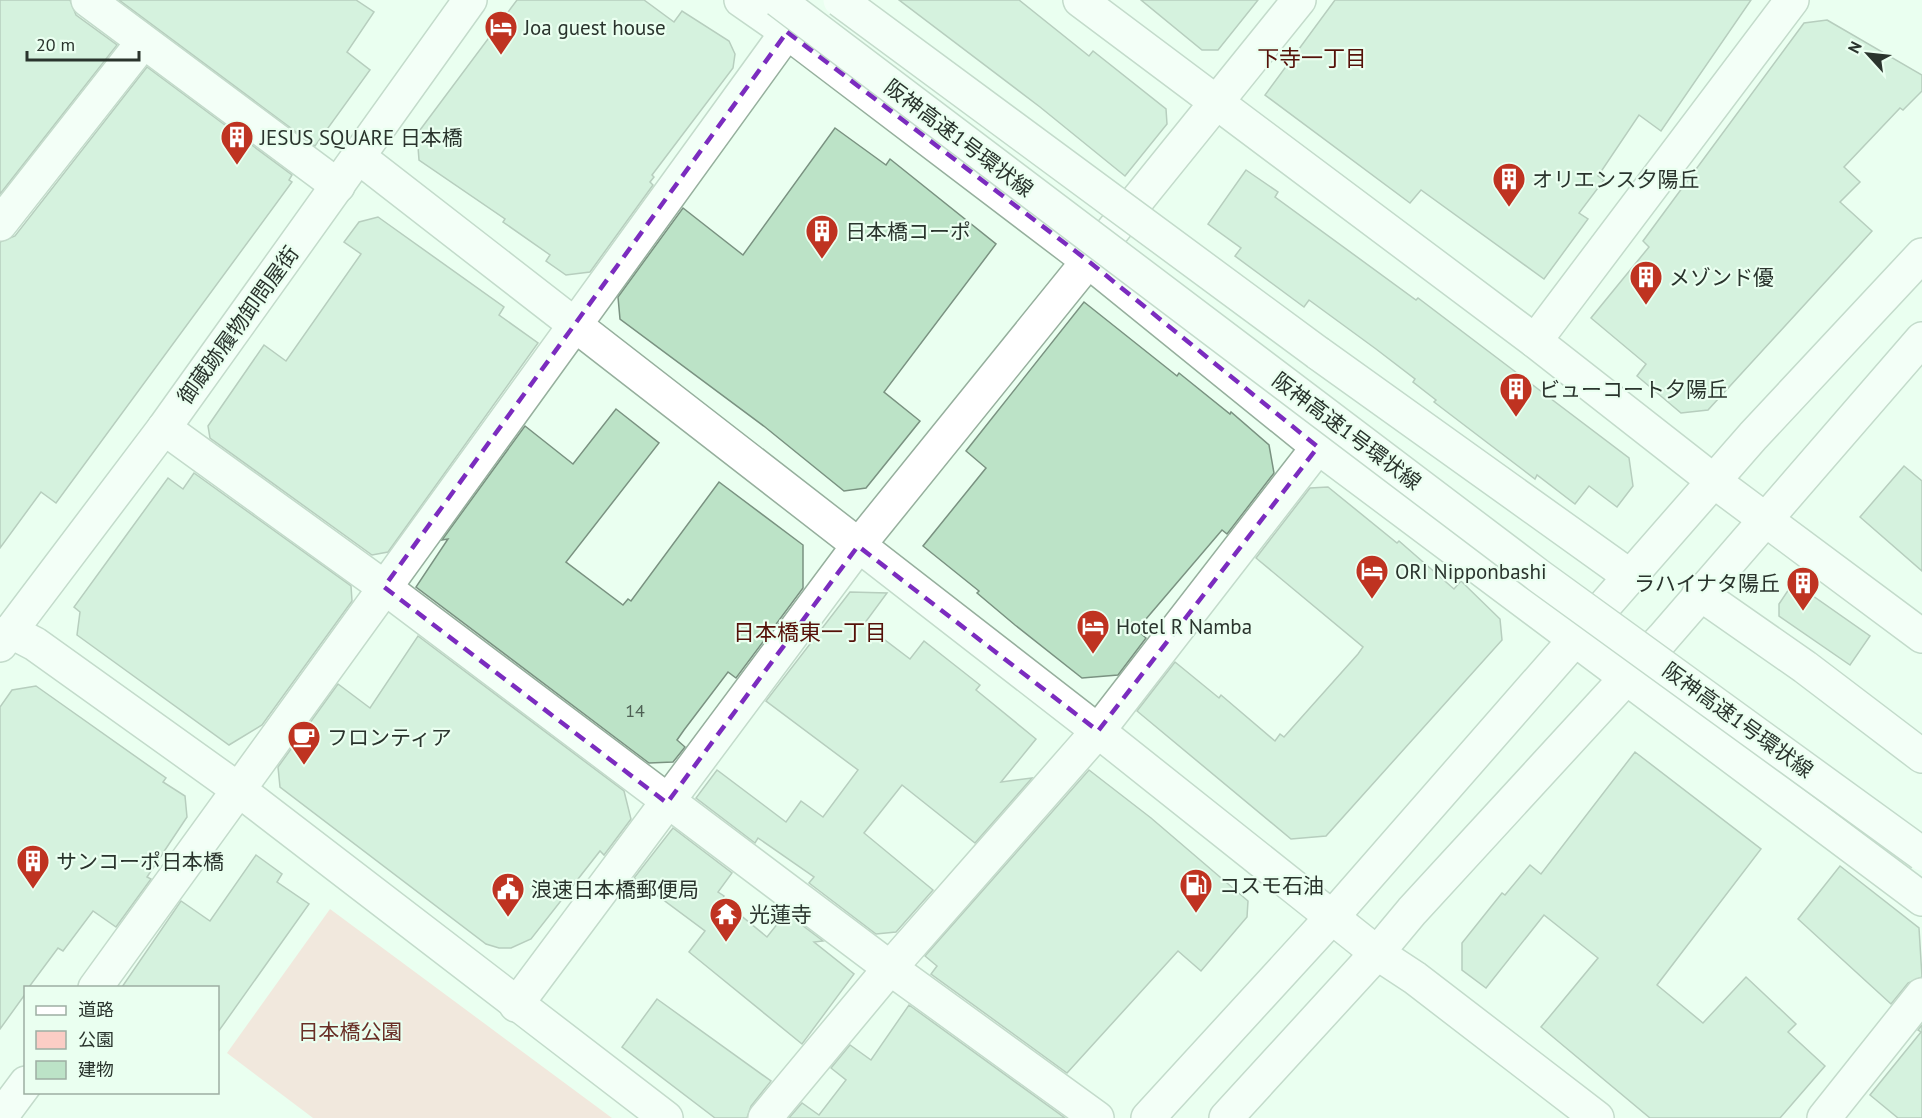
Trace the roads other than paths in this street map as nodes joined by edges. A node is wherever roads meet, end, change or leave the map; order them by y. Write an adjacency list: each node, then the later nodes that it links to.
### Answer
1 (88, 0): 10 (main road)
2 (470, 0): 12 (main road, 御蔵跡履物卸問屋街)
3 (741, 0): 9 (main road)
4 (778, 0): 36 (main road, 阪神高速1号環状線, bridge)
5 (840, 0): 25 (main road, bridge)
6 (1080, 0): 11 (main road)
7 (1298, 0): 11 (main road)
8 (1792, 0): 19 (main road)
9 (787, 32): 16 (main road); 17 (main road)
10 (143, 42): 13 (main road); 14 (main road)
11 (1215, 102): 16 (main road); 19 (main road)
12 (360, 158): 13 (main road, 御蔵跡履物卸問屋街); 17 (main road)
13 (338, 186): 20 (main road, 御蔵跡履物卸問屋街)
14 (0, 224)
15 (1922, 255): 22 (main road)
16 (1087, 260): 21 (main road); 24 (main road)
17 (576, 324): 24 (main road); 26 (main road)
18 (1922, 339): 23 (main road)
19 (1535, 342): 22 (main road)
20 (164, 428): 26 (main road); 28 (main road, 御蔵跡履物卸問屋街)
21 (1318, 447): 30 (main road); 32 (main road)
22 (1715, 482): 23 (main road); 25 (main road)
23 (1763, 520): 27 (main road); 29 (main road)
24 (858, 546): 32 (main road); 35 (main road)
25 (1631, 577): 30 (main road)
26 (384, 587): 34 (main road); 35 (main road)
27 (1700, 593): 31 (main road); 33 (main road)
28 (3, 634): 34 (main road)
29 (1922, 636)
30 (1576, 641): 31 (main road); 38 (main road)
31 (1625, 679): 37 (main road); 39 (main road)
32 (1098, 731): 38 (main road); 40 (main road)
33 (1922, 756)
34 (239, 790): 41 (main road); 43 (main road)
35 (667, 802): 40 (main road); 43 (main road)
36 (1922, 854)
37 (1922, 899)
38 (1333, 916): 39 (main road); 49 (main road)
39 (1377, 952): 50 (main road); 51 (main road)
40 (890, 968): 47 (main road); 48 (main road)
41 (96, 986)
42 (1922, 995): 52 (main road)
43 (516, 1005): 46 (main road)
44 (24, 1086): 45 (main road)
45 (0, 1118)
46 (666, 1118)
47 (765, 1118)
48 (1097, 1118)
49 (1148, 1118)
50 (1226, 1118)
51 (1597, 1118)
52 (1824, 1118)

